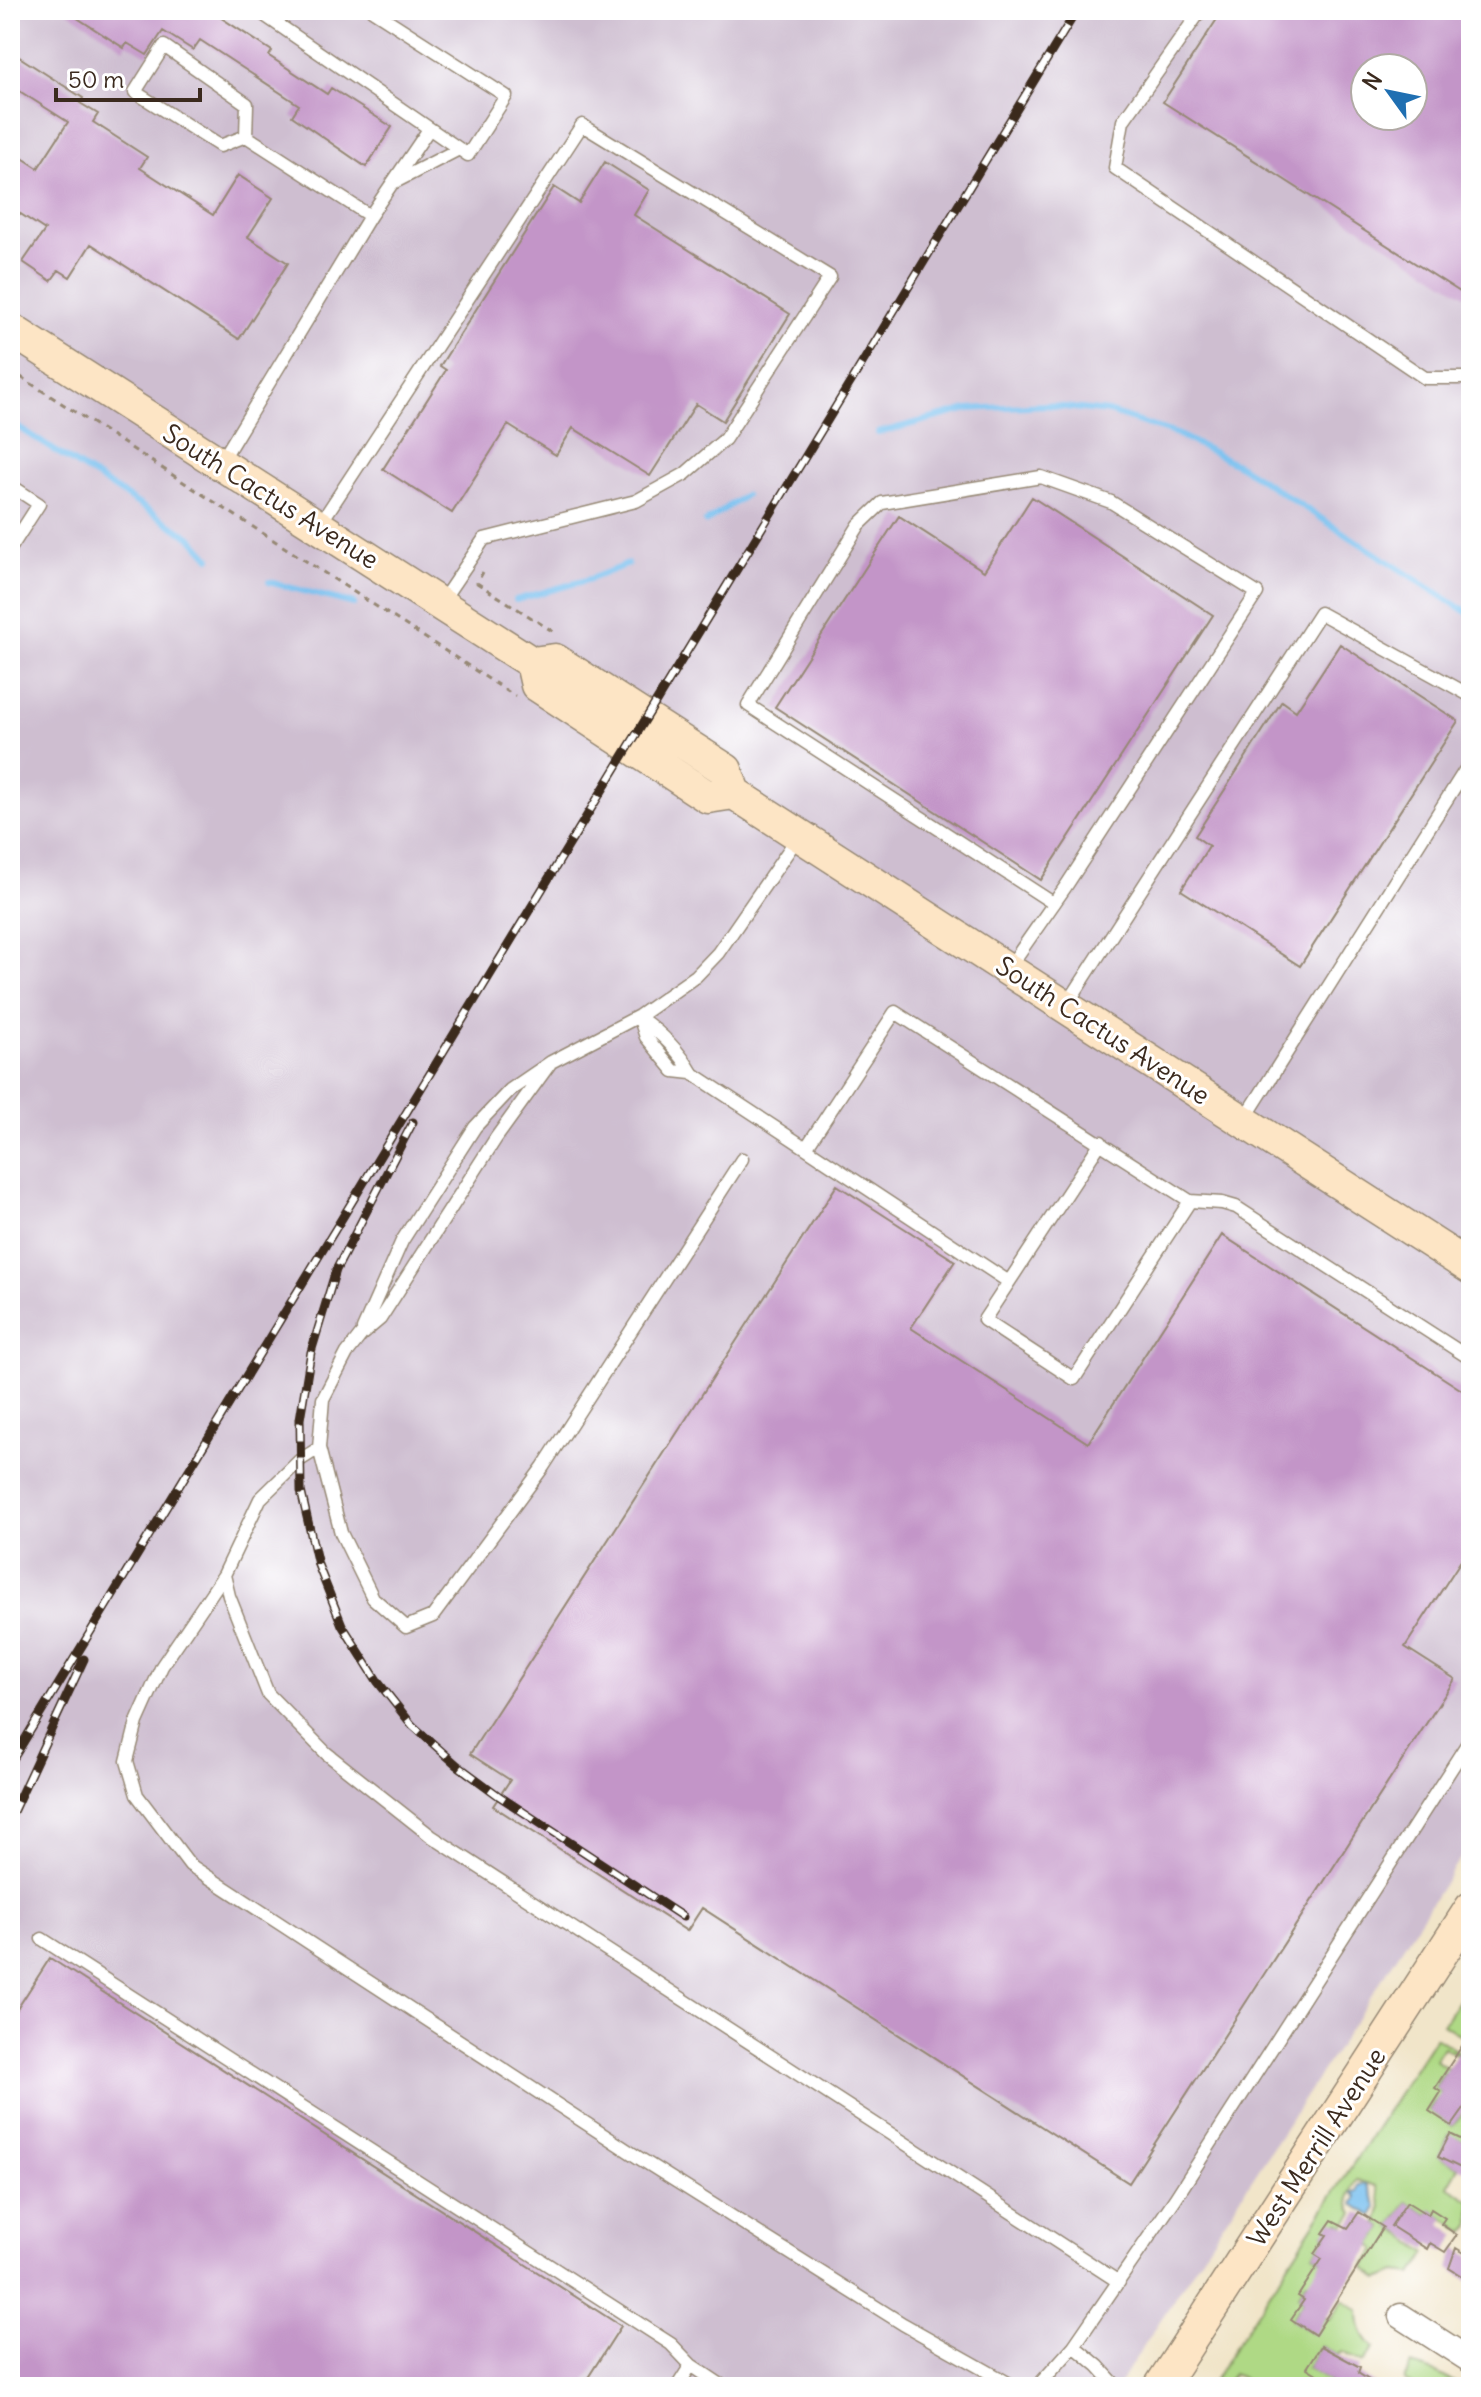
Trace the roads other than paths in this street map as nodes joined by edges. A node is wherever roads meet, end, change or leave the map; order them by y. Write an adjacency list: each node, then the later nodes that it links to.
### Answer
1 (257, 10): 4 (lane)
2 (372, 10): 6 (lane)
3 (1201, 10): 10 (lane)
4 (429, 129): 6 (lane); 7 (lane)
5 (246, 136): 5 (lane); 8 (lane)
6 (459, 149): 7 (lane)
7 (391, 185): 8 (lane)
8 (370, 216): 11 (lane)
9 (10, 329): 11 (main road, South Cactus Avenue)
10 (1471, 378)
11 (219, 464): 13 (main road, South Cactus Avenue)
12 (10, 485): 14 (lane)
13 (318, 527): 15 (main road, South Cactus Avenue); 15 (lane)
14 (10, 549)
15 (440, 604): 18 (main road, South Cactus Avenue)
16 (1471, 696): 21 (lane)
17 (1471, 761): 24 (lane)
18 (799, 834): 20 (main road, South Cactus Avenue); 22 (lane)
19 (1053, 903): 19 (lane); 20 (lane)
20 (1008, 969): 21 (main road, South Cactus Avenue)
21 (1066, 1006): 24 (main road, South Cactus Avenue)
22 (639, 1016): 23 (lane); 26 (lane)
23 (551, 1062): 31 (lane); 31 (lane)
24 (1243, 1121): 29 (main road, South Cactus Avenue)
25 (1101, 1142): 26 (lane); 28 (lane); 30 (lane)
26 (806, 1148): 30 (lane)
27 (742, 1159): 33 (lane)
28 (1190, 1201): 30 (lane); 32 (lane)
29 (1471, 1268)
30 (1009, 1282)
31 (361, 1335): 33 (lane)
32 (1471, 1359)
33 (319, 1448): 34 (lane)
34 (224, 1575): 38 (lane); 45 (lane)
35 (1471, 1738): 38 (lane)
36 (1471, 1908): 48 (main road, West Merrill Avenue)
37 (42, 1939): 42 (lane)
38 (1119, 2282): 40 (lane)
39 (1401, 2316): 41 (street)
40 (1074, 2346): 46 (lane); 47 (lane)
41 (1471, 2361)
42 (691, 2365): 43 (lane); 44 (lane)
43 (677, 2387)
44 (724, 2387)
45 (1015, 2387)
46 (1037, 2387)
47 (1117, 2387)
48 (1160, 2387)

